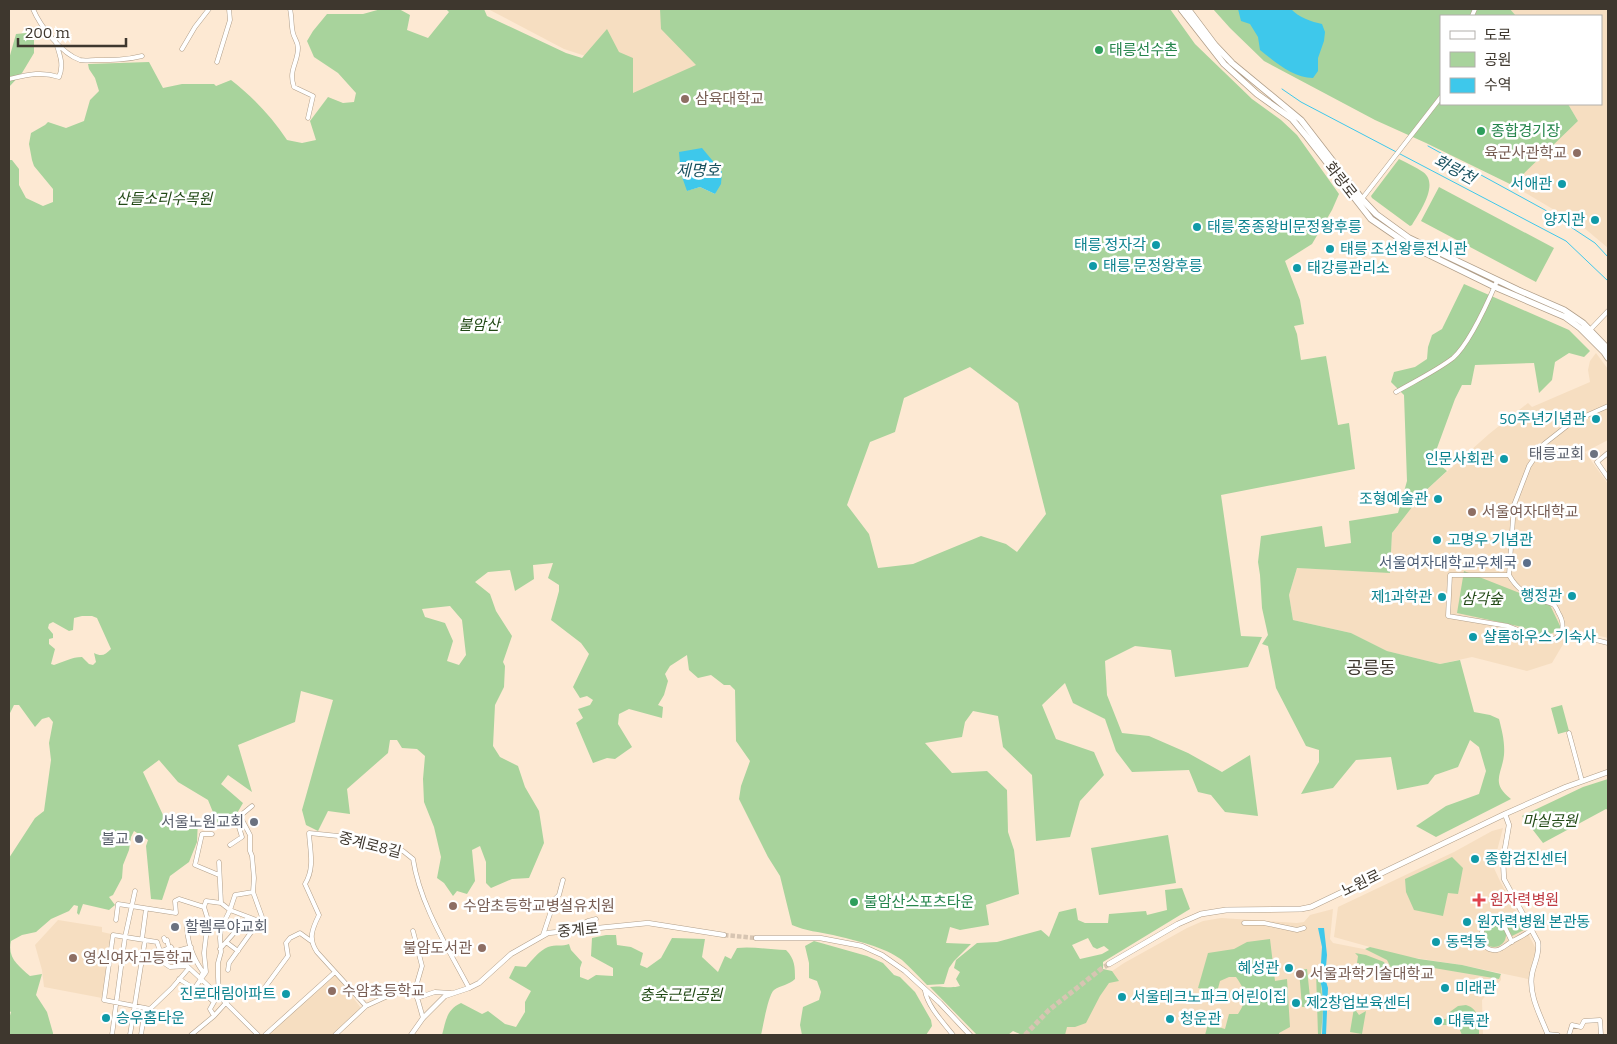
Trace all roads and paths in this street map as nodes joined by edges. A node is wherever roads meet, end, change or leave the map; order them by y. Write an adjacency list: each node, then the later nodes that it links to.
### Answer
1 (33, 9): 7 (street)
2 (209, 9): 8 (street)
3 (229, 9): 10 (street)
4 (290, 9): 13 (street)
5 (1181, 9): 14 (main road, 화랑로)
6 (1188, 9): 14 (main road, 화랑로)
7 (56, 42): 9 (street); 11 (street)
8 (182, 49)
9 (142, 56)
10 (217, 62)
11 (9, 79)
12 (1440, 98): 14 (street)
13 (308, 118)
14 (1360, 201): 15 (main road, 화랑로)
15 (1496, 284): 17 (main road, 화랑로); 20 (street)
16 (1608, 311): 17 (street)
17 (1588, 332): 18 (main road, 화랑로); 19 (main road, 화랑로)
18 (1608, 349)
19 (1608, 358)
20 (1396, 392)
21 (1608, 406): 24 (street)
22 (1608, 453): 23 (street)
23 (1608, 478)
24 (1509, 575): 24 (street)
25 (1572, 634): 26 (street)
26 (1608, 643)
27 (1569, 733): 29 (street)
28 (1608, 772): 29 (main road, 노원로)
29 (1582, 781): 31 (main road, 노원로)
30 (252, 806): 32 (street)
31 (1506, 814): 55 (street); 73 (main road, 노원로)
32 (241, 818): 34 (street); 39 (street)
33 (212, 834): 36 (street)
34 (230, 845)
35 (219, 862): 36 (street)
36 (219, 875): 40 (street)
37 (563, 880): 57 (street)
38 (135, 891): 41 (street)
39 (253, 892): 44 (street); 49 (street)
40 (221, 903): 42 (street); 44 (street)
41 (131, 906): 43 (street); 47 (street); 59 (street)
42 (204, 907): 43 (street); 48 (street)
43 (146, 909): 62 (street)
44 (230, 910): 45 (street); 52 (street)
45 (247, 918): 49 (street); 64 (street)
46 (596, 919): 54 (street)
47 (116, 920)
48 (208, 920): 52 (street); 79 (street)
49 (259, 922): 69 (street)
50 (1244, 923): 53 (street)
51 (187, 925): 66 (street)
52 (222, 927): 68 (street)
53 (1304, 928)
54 (572, 930): 57 (street, 중계로); 58 (street, 중계로)
55 (1531, 930): 65 (street); 95 (street)
56 (413, 931): 82 (street)
57 (542, 935): 80 (street, 중계로)
58 (724, 935)
59 (125, 937): 62 (street); 87 (street); 87 (street)
60 (164, 938): 67 (street)
61 (756, 938): 83 (street)
62 (143, 940): 70 (street); 89 (street)
63 (311, 941): 77 (street); 80 (street, 중계로8길); 88 (street)
64 (226, 942): 68 (street); 69 (street)
65 (1512, 942): 65 (street)
66 (191, 947): 71 (street); 72 (street)
67 (169, 948): 70 (street); 71 (street)
68 (220, 950): 85 (street)
69 (238, 951): 76 (street)
70 (160, 952): 74 (street)
71 (174, 952): 74 (street)
72 (196, 962): 75 (street); 79 (street)
73 (1109, 964)
74 (181, 966): 75 (street)
75 (188, 967): 78 (street); 79 (street)
76 (228, 970)
77 (335, 972): 90 (street); 100 (street)
78 (179, 979): 81 (street); 91 (street)
79 (201, 979): 81 (street); 85 (street)
80 (469, 988): 84 (street, 중계로)
81 (194, 989): 92 (street)
82 (415, 990): 86 (street); 90 (street)
83 (925, 991): 103 (street); 104 (street)
84 (450, 993): 86 (street, 중계로); 93 (street, 중계로)
85 (219, 996): 88 (street)
86 (417, 998): 93 (street)
87 (116, 1002): 89 (street); 94 (street)
88 (226, 1004): 92 (street); 99 (street)
89 (134, 1006): 91 (street); 96 (street)
90 (366, 1006): 101 (street)
91 (145, 1008): 97 (street)
92 (214, 1016): 98 (street)
93 (423, 1018): 102 (street, 중계로)
94 (112, 1034)
95 (1548, 1034): 105 (street)
96 (130, 1035)
97 (141, 1035)
98 (191, 1035)
99 (258, 1035)
100 (265, 1035)
101 (335, 1035)
102 (411, 1035)
103 (953, 1035)
104 (970, 1035)
105 (1558, 1035)
106 (1569, 1035): 107 (street)
107 (1601, 1035)

